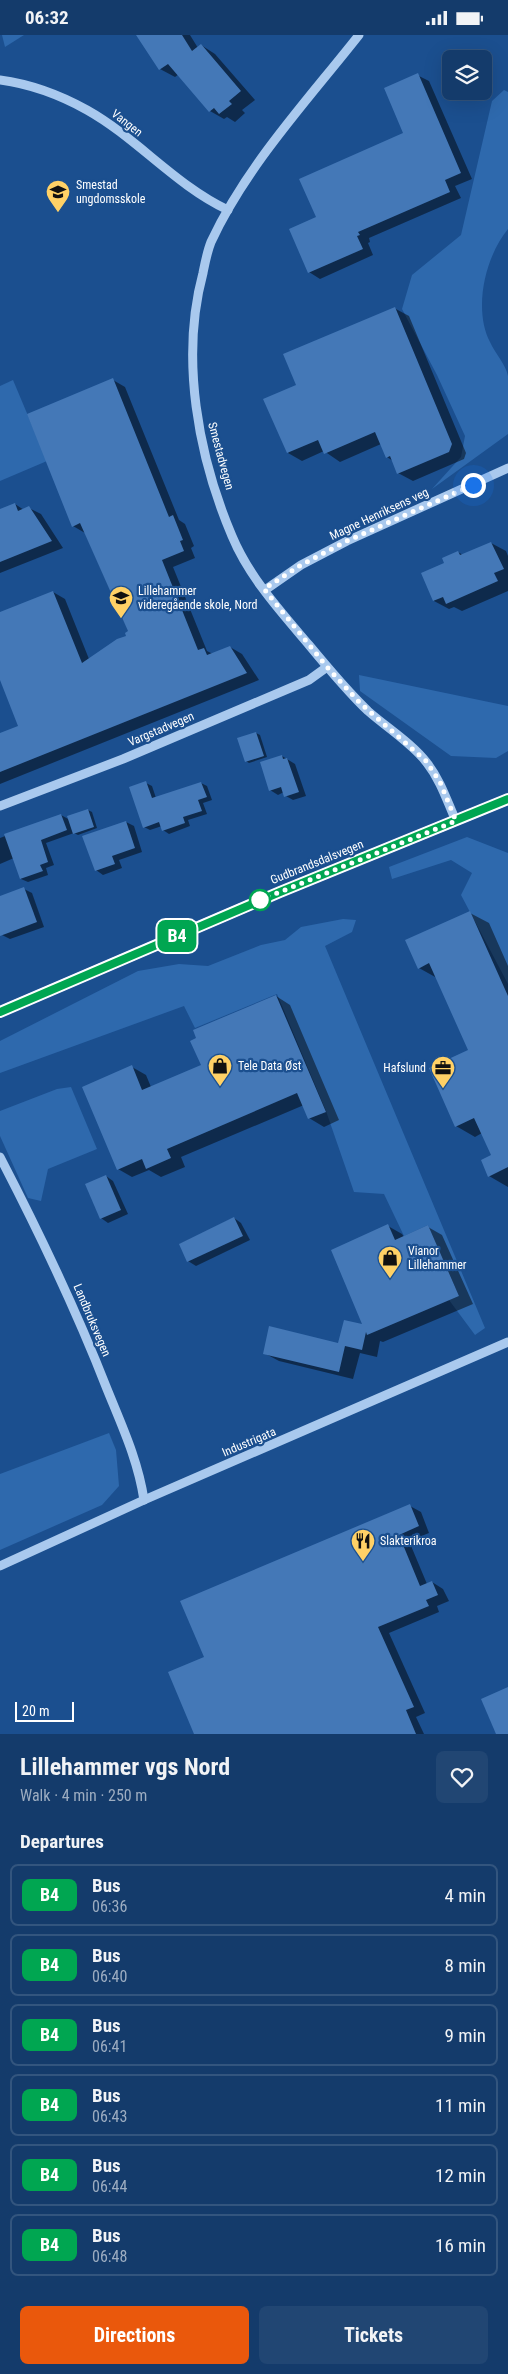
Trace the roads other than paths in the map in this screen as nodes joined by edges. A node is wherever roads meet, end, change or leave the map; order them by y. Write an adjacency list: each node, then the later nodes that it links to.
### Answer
1 (359, 35): 3 (street, Smestadvegen)
2 (0, 80): 3 (street, Vangen)
3 (228, 210): 5 (street, Smestadvegen)
4 (508, 468): 5 (street, Magne Henriksens veg)
5 (264, 589): 6 (street, Smestadvegen)
6 (327, 667): 8 (street, Vargstadvegen); 9 (street, Smestadvegen)
7 (508, 799): 9 (main road, Gudbrandsdalsvegen)
8 (0, 806)
9 (456, 821): 10 (main road, Gudbrandsdalsvegen)
10 (0, 1012)
11 (0, 1157): 13 (street, Landbruksvegen)
12 (508, 1343): 13 (street, Industrigata)
13 (144, 1500): 14 (street, Industrigata)
14 (0, 1566)

